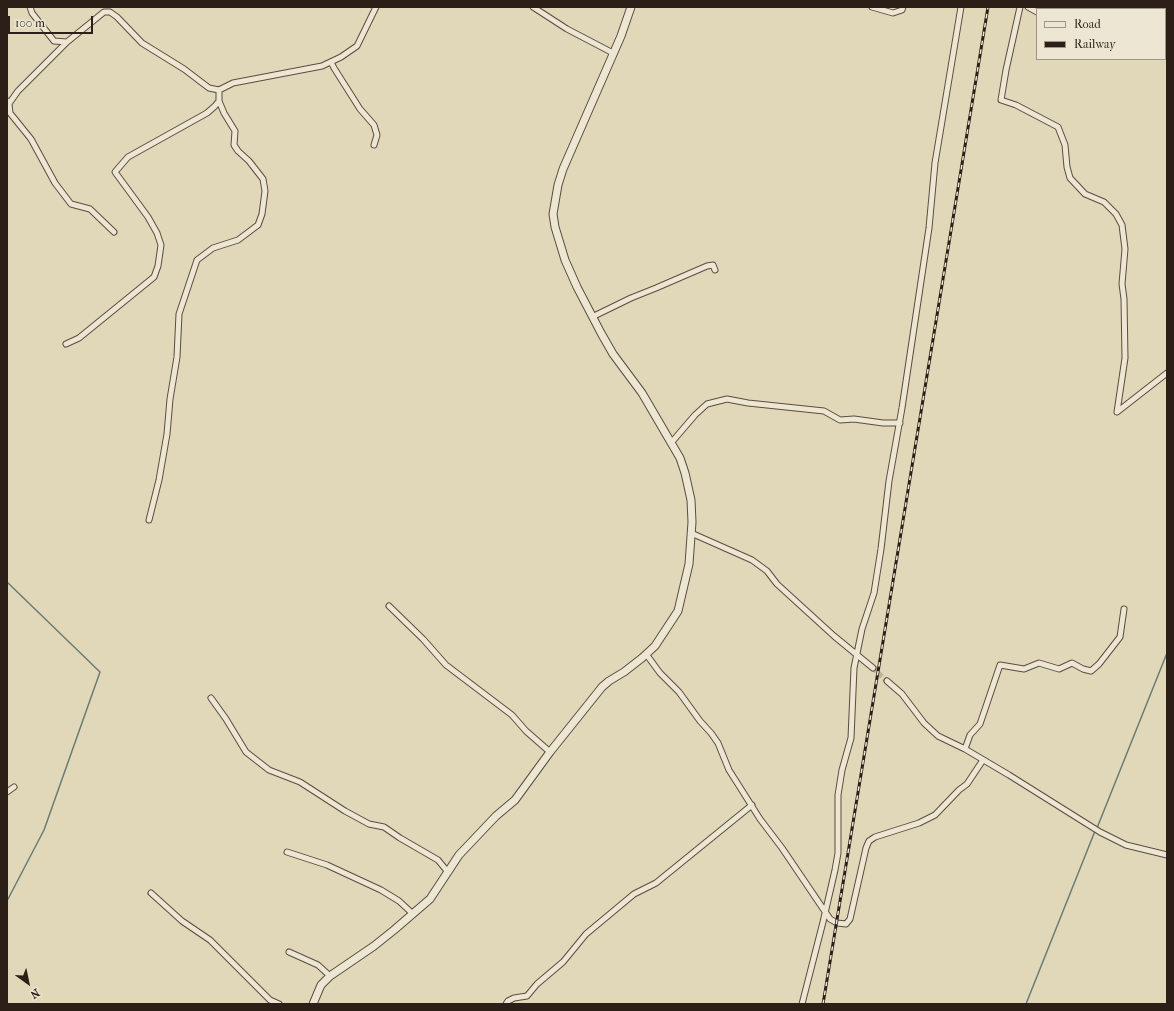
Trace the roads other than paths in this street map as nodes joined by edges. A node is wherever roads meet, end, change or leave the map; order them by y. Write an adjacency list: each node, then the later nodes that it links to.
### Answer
1 (30, 7): 9 (street)
2 (376, 7): 11 (street)
3 (532, 7): 10 (street)
4 (631, 7): 10 (street)
5 (872, 7): 6 (street)
6 (903, 7)
7 (961, 7): 21 (street)
8 (1020, 7): 20 (street)
9 (67, 42): 12 (street); 14 (street)
10 (613, 52): 18 (street)
11 (331, 62): 12 (street); 15 (street)
12 (219, 90): 13 (street)
13 (219, 101): 19 (street); 23 (street)
14 (8, 104): 16 (street)
15 (374, 145)
16 (114, 232)
17 (715, 270): 18 (street)
18 (592, 317): 22 (street)
19 (66, 344)
20 (1167, 373)
21 (900, 423): 22 (street); 28 (street)
22 (671, 443): 24 (street)
23 (149, 520)
24 (691, 534): 27 (street); 28 (street)
25 (388, 606): 33 (street)
26 (1124, 609): 32 (street)
27 (646, 654): 33 (street); 37 (street)
28 (856, 654): 29 (street); 42 (street)
29 (873, 668)
30 (887, 681): 32 (street)
31 (211, 698): 40 (street)
32 (965, 749): 34 (street)
33 (550, 752): 40 (street)
34 (983, 760): 39 (street); 42 (street)
35 (14, 787): 36 (street)
36 (7, 792)
37 (752, 805): 42 (street); 48 (street)
38 (287, 852): 43 (street)
39 (1167, 855)
40 (447, 871): 43 (street)
41 (151, 893): 46 (street)
42 (826, 913): 49 (street)
43 (413, 914): 45 (street)
44 (290, 952): 45 (street)
45 (330, 976): 47 (street)
46 (278, 1004)
47 (313, 1004)
48 (506, 1004)
49 (802, 1004)

